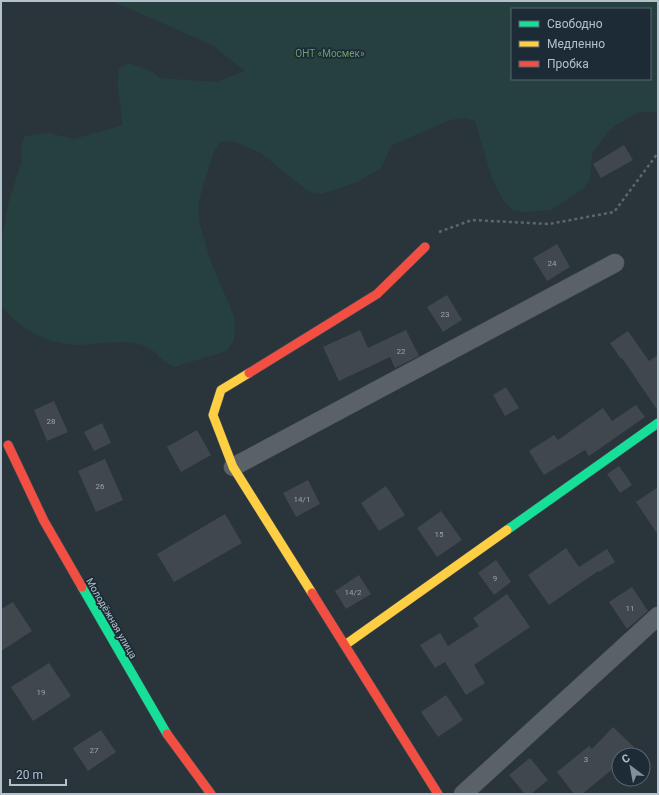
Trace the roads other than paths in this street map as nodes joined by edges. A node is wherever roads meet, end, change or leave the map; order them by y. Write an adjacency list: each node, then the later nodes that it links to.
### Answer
1 (425, 247): 5 (street)
2 (615, 263): 5 (street)
3 (658, 423): 7 (street)
4 (8, 445): 8 (street, Молодёжная улица)
5 (233, 467): 7 (street)
6 (658, 616): 10 (street)
7 (345, 645): 9 (street)
8 (211, 794)
9 (438, 794)
10 (462, 794)

